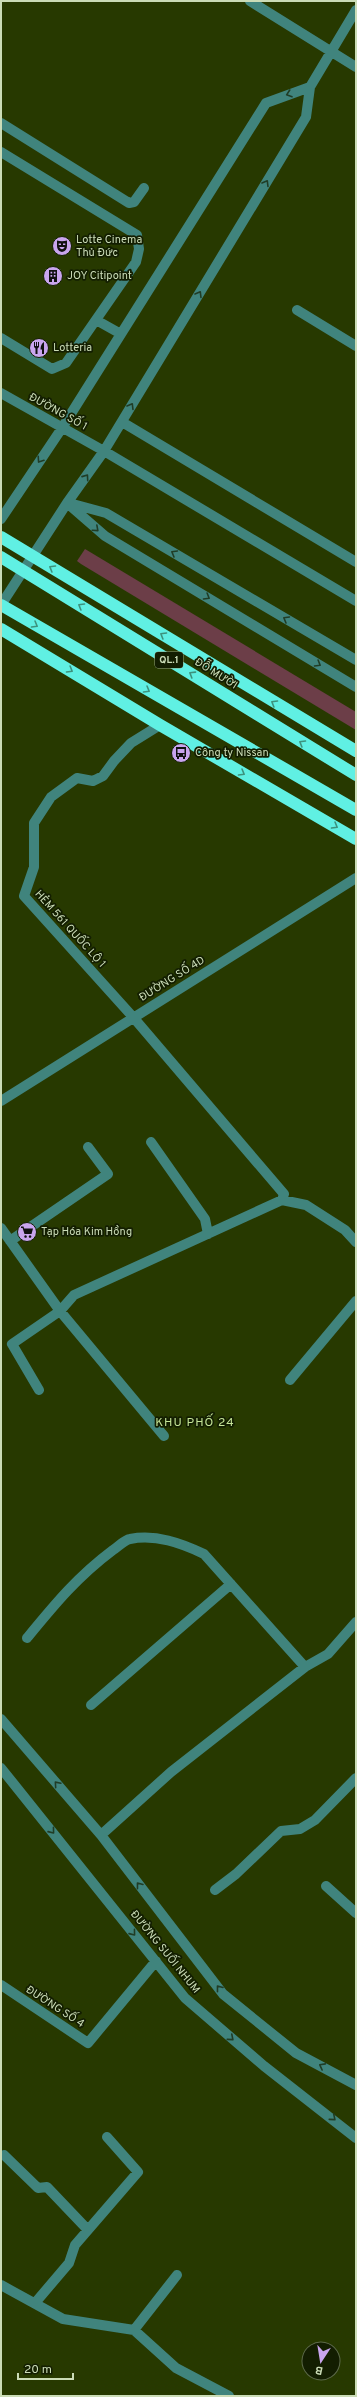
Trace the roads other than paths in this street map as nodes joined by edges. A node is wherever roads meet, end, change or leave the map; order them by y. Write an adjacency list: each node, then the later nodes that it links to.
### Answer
1 (250, 1): 3 (street)
2 (356, 10): 3 (street)
3 (332, 52): 4 (street); 5 (street)
4 (356, 67)
5 (310, 87): 11 (street, one-way to 11); 15 (street, one-way to 5)
6 (1, 123): 8 (street)
7 (1, 152): 10 (street)
8 (144, 188)
9 (297, 310): 13 (street)
10 (96, 320): 11 (street); 12 (street)
11 (121, 334): 16 (street)
12 (1, 338)
13 (356, 346)
14 (1, 393): 16 (street, ĐƯỜNG SỐ 1)
15 (122, 422): 17 (street); 23 (street)
16 (62, 428): 17 (street, ĐƯỜNG SỐ 1); 19 (street, one-way to 19)
17 (104, 451): 18 (street, one-way to 17); 25 (street, ĐƯỜNG SỐ 1)
18 (68, 502): 21 (street); 28 (street, one-way to 18); 29 (street, one-way to 29)
19 (1, 519)
20 (1, 537): 21 (highway, QL.1)
21 (33, 556): 24 (street); 31 (highway, ĐỖ MƯỜI / QL.1, one-way to 21)
22 (1, 557): 24 (highway, ĐỖ MƯỜI / QL.1)
23 (356, 562)
24 (23, 570): 26 (street); 32 (highway, ĐỖ MƯỜI / QL.1, one-way to 24)
25 (356, 601)
26 (1, 605): 33 (highway, one-way to 33)
27 (1, 628): 30 (highway, one-way to 30)
28 (356, 660)
29 (356, 687)
30 (160, 725): 34 (highway, one-way to 34); 36 (street, HẺM 561 QUỐC LỘ 1)
31 (356, 751)
32 (356, 775)
33 (356, 810)
34 (356, 839)
35 (356, 878): 36 (street, ĐƯỜNG SỐ 4D)
36 (133, 1017): 37 (street, ĐƯỜNG SỐ 4D); 40 (street)
37 (1, 1101)
38 (151, 1142): 42 (street)
39 (88, 1147): 43 (street)
40 (282, 1200): 42 (street); 44 (street)
41 (1, 1228): 43 (street)
42 (208, 1234): 46 (street)
43 (10, 1241): 46 (street)
44 (356, 1242)
45 (356, 1301): 47 (street)
46 (60, 1311): 48 (street); 49 (street)
47 (290, 1380)
48 (39, 1390)
49 (164, 1436)
50 (231, 1584): 52 (street); 53 (street); 54 (street)
51 (356, 1622): 53 (street)
52 (27, 1638)
53 (305, 1667): 58 (street)
54 (91, 1705)
55 (1, 1719): 58 (street, one-way to 55)
56 (1, 1768): 62 (street, ĐƯỜNG SUỐI NHUM, one-way to 62)
57 (356, 1778): 60 (street)
58 (101, 1835): 64 (street, one-way to 58)
59 (326, 1886): 61 (street)
60 (214, 1890)
61 (356, 1913)
62 (156, 1961): 63 (street, ĐƯỜNG SỐ 4); 66 (street, ĐƯỜNG SUỐI NHUM, one-way to 66)
63 (1, 1985)
64 (356, 2085)
65 (107, 2137): 68 (street)
66 (356, 2138)
67 (4, 2155): 68 (street)
68 (88, 2230): 71 (street)
69 (177, 2275): 72 (street)
70 (1, 2285): 71 (street)
71 (35, 2304): 72 (street)
72 (134, 2330): 73 (street)
73 (229, 2396)

